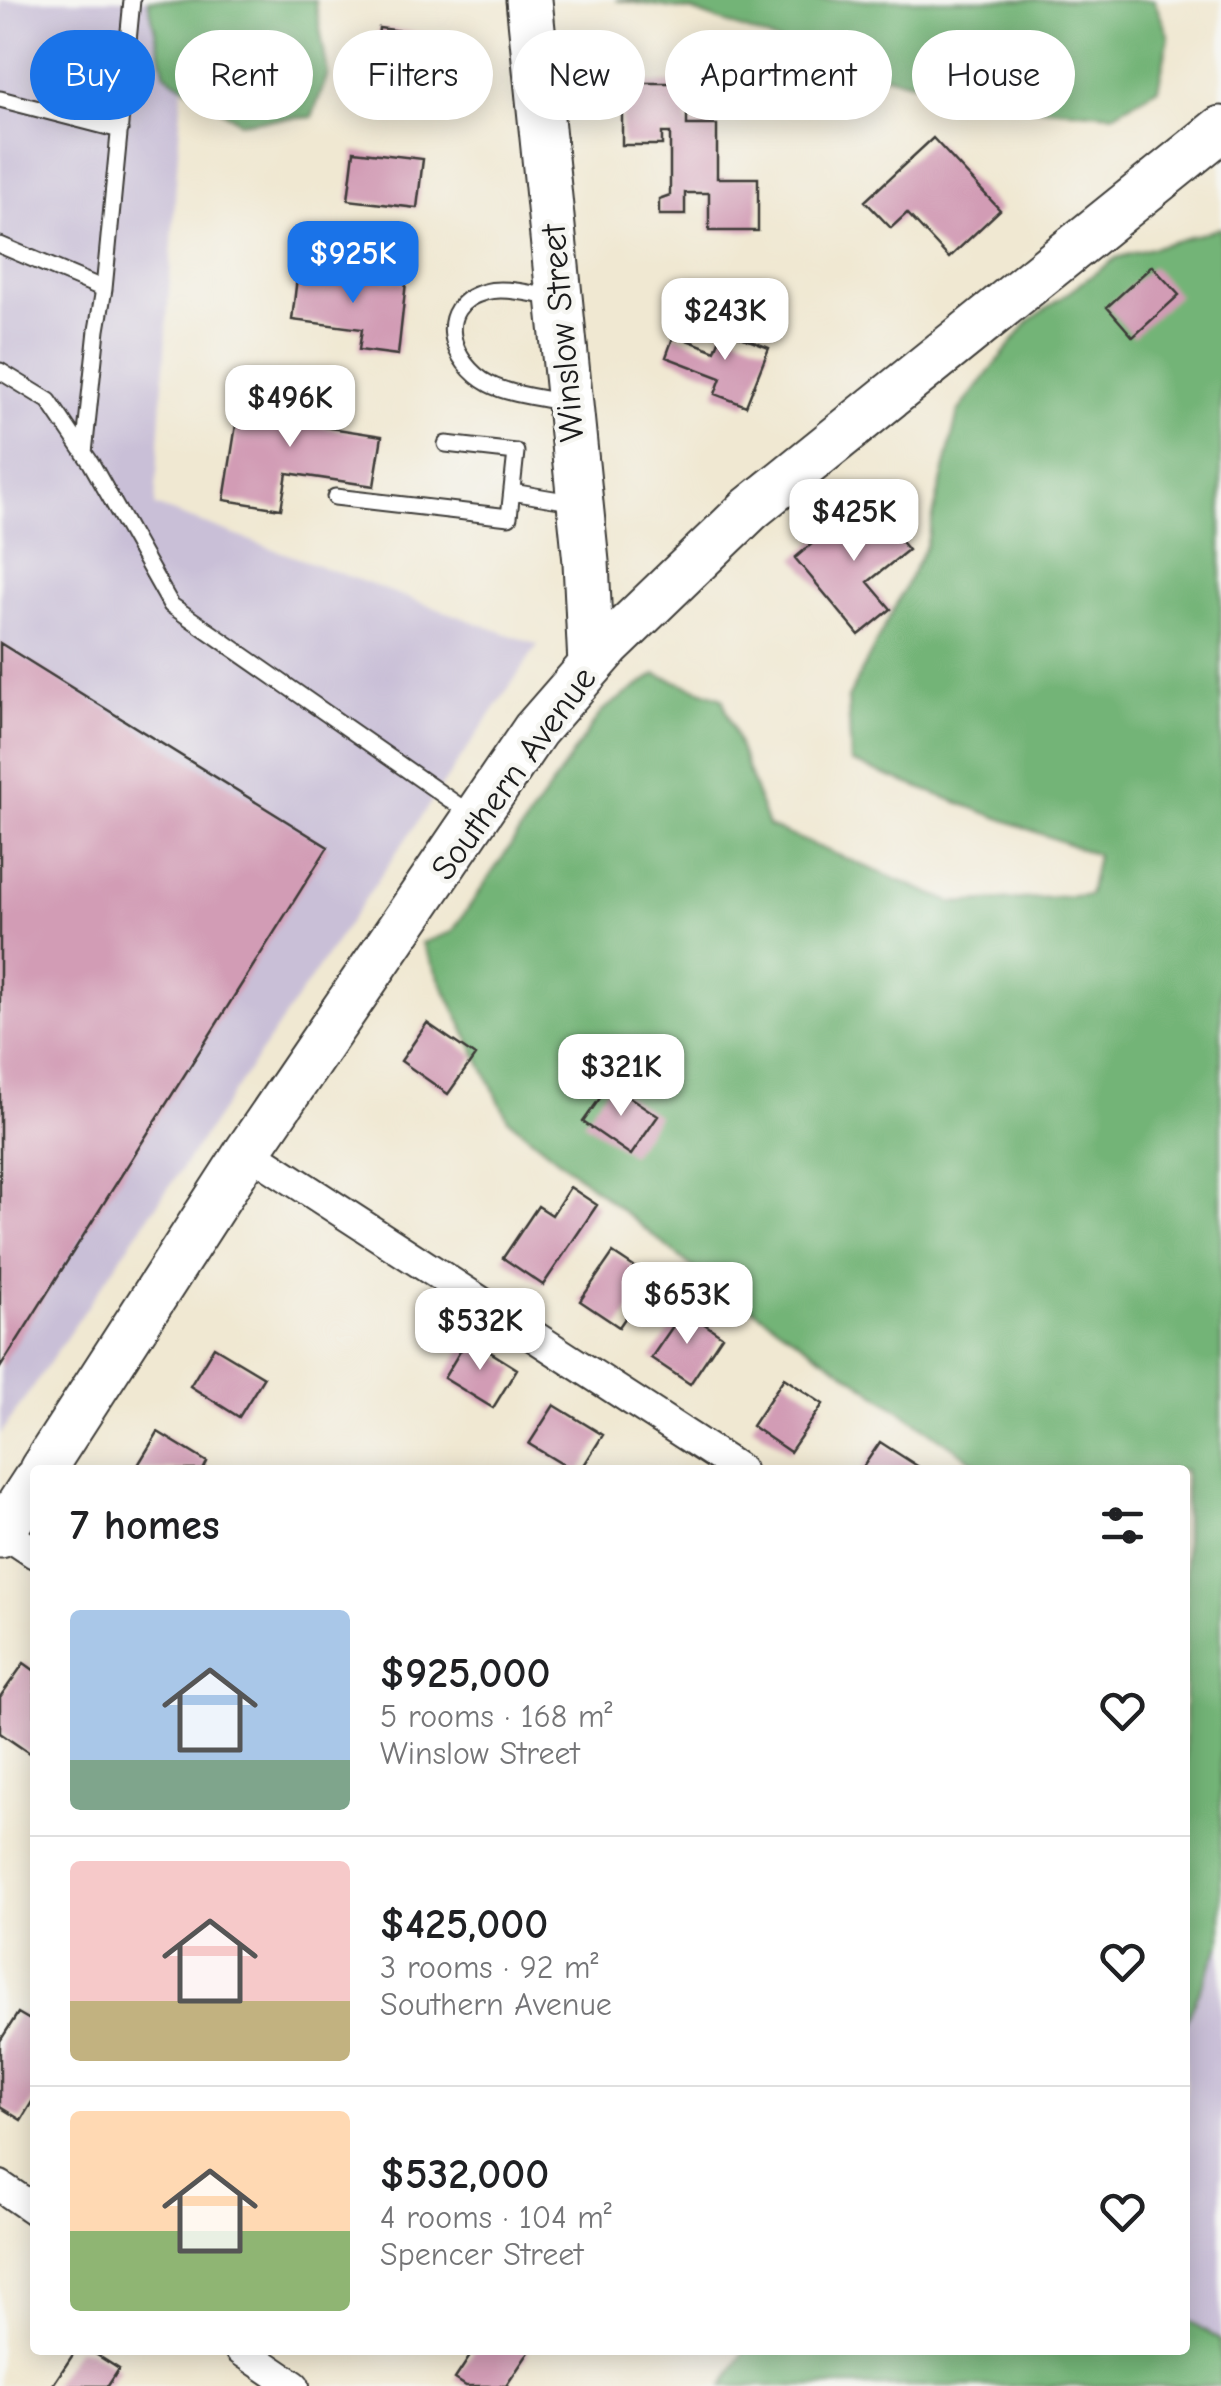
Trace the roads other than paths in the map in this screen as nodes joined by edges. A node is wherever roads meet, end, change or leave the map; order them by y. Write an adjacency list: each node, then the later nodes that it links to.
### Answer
1 (132, 0): 5 (lane)
2 (530, 0): 8 (main road, Winslow Street)
3 (0, 98): 5 (lane)
4 (1221, 129): 16 (main road, Southern Avenue)
5 (120, 130): 7 (lane)
6 (0, 244): 7 (lane)
7 (104, 289): 12 (lane)
8 (558, 297): 10 (main road, Winslow Street); 10 (lane)
9 (0, 371): 12 (lane)
10 (569, 404): 15 (main road, Winslow Street)
11 (446, 444): 13 (lane)
12 (84, 453): 17 (lane)
13 (512, 492): 14 (lane); 15 (lane)
14 (335, 497)
15 (579, 504): 16 (main road, Winslow Street)
16 (591, 666): 17 (main road, Southern Avenue)
17 (476, 818): 18 (main road, Southern Avenue)
18 (248, 1152): 19 (main road, Southern Avenue); 20 (street)
19 (45, 1465)
20 (732, 1465)
21 (30, 1494): 22 (main road)
22 (12, 1540)
23 (0, 2186): 24 (street)
24 (30, 2207)
25 (248, 2355): 26 (street)
26 (294, 2386)

